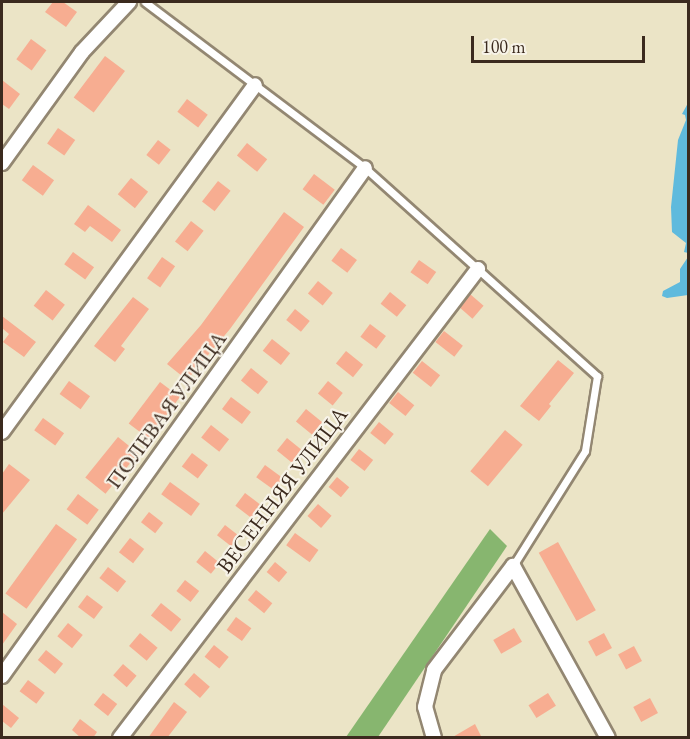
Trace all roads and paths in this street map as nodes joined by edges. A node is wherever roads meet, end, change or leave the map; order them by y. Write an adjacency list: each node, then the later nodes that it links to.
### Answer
1 (129, 2): 4 (street)
2 (148, 2): 3 (lane)
3 (255, 85): 5 (lane); 7 (street)
4 (2, 163)
5 (365, 168): 6 (lane); 9 (street, ПОЛЕВАЯ УЛИЦА)
6 (478, 269): 8 (lane); 10 (street, ВЕСЕННЯЯ УЛИЦА)
7 (2, 432)
8 (513, 566): 11 (street); 12 (street)
9 (2, 676)
10 (120, 738)
11 (434, 738)
12 (608, 738)

